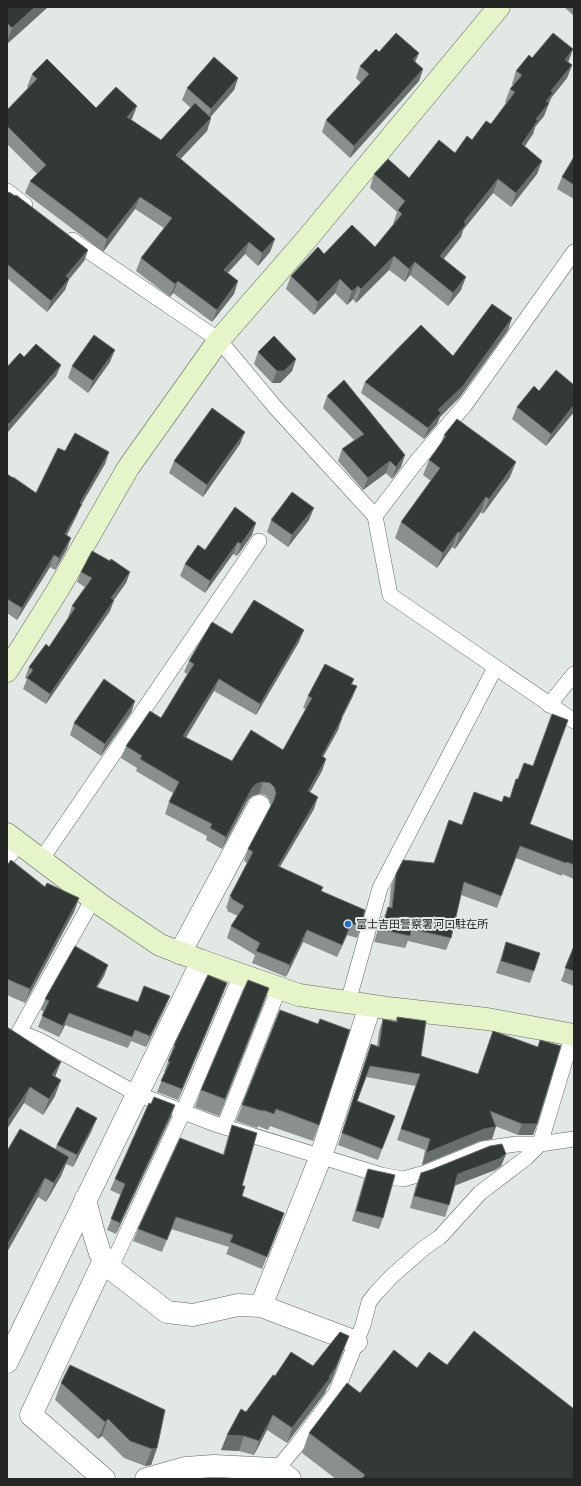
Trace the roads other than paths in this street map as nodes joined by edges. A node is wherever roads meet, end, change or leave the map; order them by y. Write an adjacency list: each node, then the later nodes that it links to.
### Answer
1 (499, 7): 6 (street)
2 (7, 190): 3 (lane)
3 (37, 213)
4 (60, 231): 6 (lane)
5 (574, 252): 7 (lane)
6 (219, 340): 7 (lane); 10 (street)
7 (375, 516): 9 (lane)
8 (259, 541): 16 (lane)
9 (496, 668): 12 (lane); 22 (lane)
10 (7, 671)
11 (574, 674): 12 (lane)
12 (549, 704): 13 (lane)
13 (574, 721)
14 (259, 806): 18 (street)
15 (11, 845): 16 (street)
16 (41, 860): 17 (street)
17 (94, 899): 18 (street); 25 (lane)
18 (180, 953): 19 (street)
19 (202, 961): 20 (street); 25 (street)
20 (241, 975): 21 (street); 26 (lane)
21 (279, 988): 22 (street); 27 (lane)
22 (348, 1002): 23 (street)
23 (370, 1006): 24 (street); 30 (street)
24 (573, 1034): 29 (lane)
25 (137, 1094): 26 (lane); 31 (street)
26 (183, 1112): 27 (lane); 32 (lane)
27 (224, 1127): 30 (lane)
28 (574, 1140): 29 (lane)
29 (540, 1144): 30 (lane); 34 (lane)
30 (321, 1156): 33 (street)
31 (85, 1200): 32 (street); 35 (street)
32 (108, 1263): 33 (street); 37 (street)
33 (262, 1306): 34 (street)
34 (356, 1342): 36 (lane)
35 (7, 1362)
36 (284, 1474): 38 (street)
37 (104, 1479)
38 (146, 1479)

